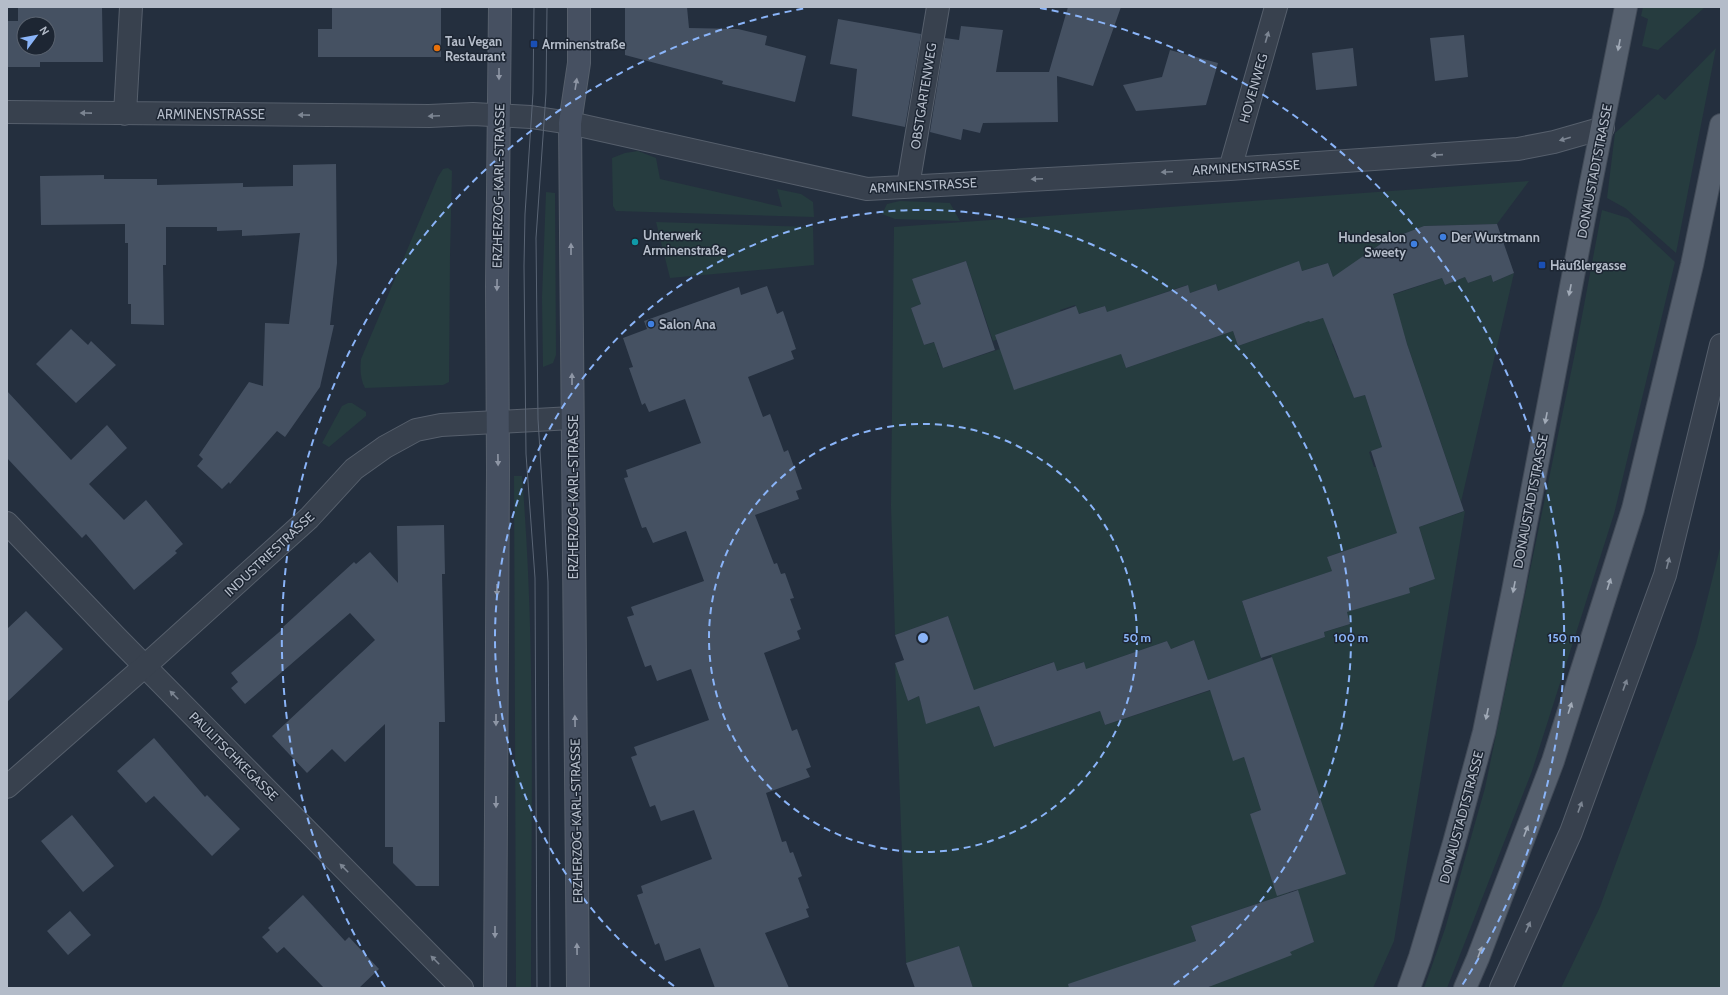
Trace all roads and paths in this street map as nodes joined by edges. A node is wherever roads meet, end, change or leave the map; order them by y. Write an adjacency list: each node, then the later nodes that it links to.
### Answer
1 (131, 7): 8 (street)
2 (500, 7): 9 (main road, ERZHERZOG-KARL-STRASSE, one-way to 9)
3 (579, 7): 10 (main road, ERZHERZOG-KARL-STRASSE, one-way to 3)
4 (938, 7): 14 (street, OBSTGARTENWEG)
5 (1276, 7): 13 (street, HOVENWEG, one-way to 5)
6 (1626, 7): 12 (main road, DONAUSTADTSTRASSE, one-way to 12)
7 (7, 112): 8 (street, ARMINENSTRASSE, one-way to 7)
8 (125, 114): 9 (street, ARMINENSTRASSE, one-way to 8)
9 (499, 116): 10 (street, ARMINENSTRASSE); 17 (main road, ERZHERZOG-KARL-STRASSE, one-way to 17)
10 (570, 123): 14 (street, ARMINENSTRASSE); 16 (main road, ERZHERZOG-KARL-STRASSE, one-way to 10)
11 (1721, 125): 25 (main road, one-way to 11)
12 (1603, 128): 13 (street, ARMINENSTRASSE, one-way to 13); 24 (main road, DONAUSTADTSTRASSE, one-way to 24)
13 (1230, 169): 14 (street, ARMINENSTRASSE, one-way to 14)
14 (908, 186)
15 (1721, 345): 26 (street, one-way to 15)
16 (572, 418): 17 (street, INDUSTRIESTRASSE); 23 (main road, ERZHERZOG-KARL-STRASSE, one-way to 16)
17 (498, 421): 19 (street, INDUSTRIESTRASSE); 22 (main road, ERZHERZOG-KARL-STRASSE, one-way to 22)
18 (7, 523): 19 (street, PAULITSCHKEGASSE)
19 (145, 666): 20 (street, INDUSTRIESTRASSE); 21 (street, PAULITSCHKEGASSE, one-way to 19)
20 (7, 787)
21 (462, 988)
22 (495, 988)
23 (578, 988)
24 (1409, 988)
25 (1465, 988)
26 (1501, 988)

